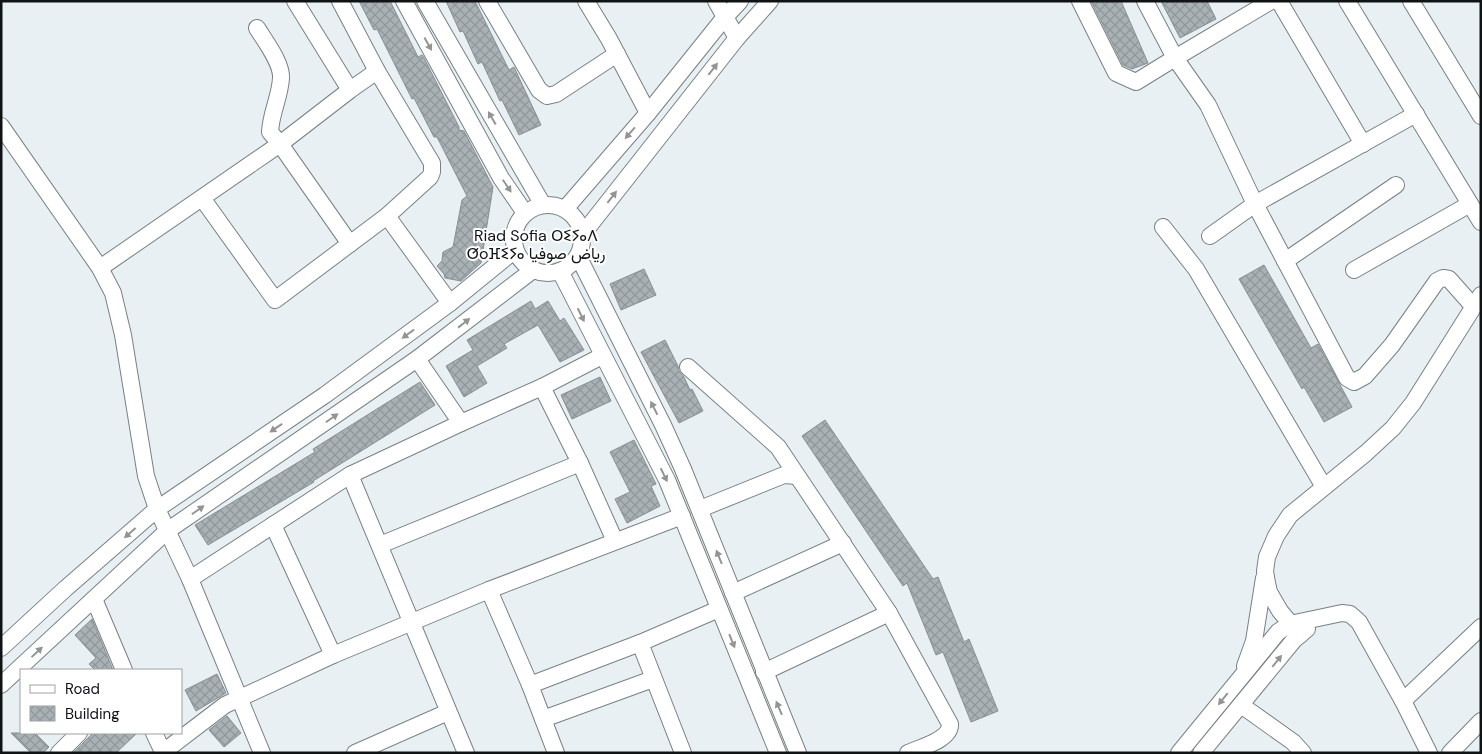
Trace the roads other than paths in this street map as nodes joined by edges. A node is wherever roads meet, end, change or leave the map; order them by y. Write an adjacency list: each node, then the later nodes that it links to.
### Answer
1 (295, 1): 22 (street)
2 (340, 1): 21 (street)
3 (404, 1): 35 (street, one-way to 35)
4 (425, 1): 33 (street, one-way to 4)
5 (487, 1): 19 (street)
6 (586, 1): 19 (street)
7 (716, 1): 16 (street)
8 (740, 1): 16 (street)
9 (770, 1): 18 (street)
10 (1080, 1): 20 (street)
11 (1145, 1): 20 (street)
12 (1271, 1): 20 (street)
13 (1279, 1): 28 (street)
14 (1347, 1): 24 (street)
15 (1411, 1): 25 (street)
16 (725, 17): 18 (street); 23 (street)
17 (257, 28): 27 (street)
18 (737, 38): 39 (street, one-way to 18)
19 (617, 54): 23 (street)
20 (1175, 58): 31 (street)
21 (377, 71): 22 (street); 36 (street)
22 (350, 90): 27 (street)
23 (648, 113): 34 (street, one-way to 34)
24 (1416, 114): 28 (street); 32 (street)
25 (1481, 116)
26 (1, 126): 45 (street)
27 (280, 144): 30 (street); 41 (street)
28 (1363, 144): 31 (street)
29 (1396, 185): 44 (street)
30 (202, 198): 41 (street); 45 (street)
31 (1255, 204): 40 (street); 44 (street)
32 (1470, 204): 37 (street); 47 (street)
33 (543, 205): 34 (street); 35 (street)
34 (565, 209): 39 (street)
35 (525, 213): 42 (street)
36 (387, 216): 41 (street); 50 (street)
37 (1481, 222)
38 (1163, 228): 59 (street)
39 (582, 235): 43 (street)
40 (1210, 236)
41 (350, 244)
42 (515, 250): 46 (street); 50 (street)
43 (578, 256): 48 (street); 61 (street, one-way to 43)
44 (1285, 260): 49 (street)
45 (100, 268): 60 (street)
46 (533, 270): 48 (street); 52 (street, one-way to 46)
47 (1354, 270)
48 (560, 271): 51 (street, one-way to 51)
49 (1477, 300): 59 (street)
50 (450, 303): 60 (street, one-way to 60)
51 (602, 356): 54 (street); 62 (street, one-way to 62)
52 (417, 359): 55 (street); 64 (street, one-way to 52)
53 (688, 367): 58 (street)
54 (542, 387): 55 (street); 56 (street)
55 (461, 423): 57 (street)
56 (580, 463): 65 (street); 67 (street)
57 (350, 475): 63 (street); 67 (street)
58 (797, 476): 61 (street); 66 (street)
59 (1324, 487): 68 (street)
60 (157, 509): 64 (street); 79 (street, one-way to 79)
61 (700, 509): 71 (street, one-way to 61)
62 (682, 516): 65 (street); 73 (street)
63 (273, 525): 69 (street); 80 (street)
64 (167, 531): 69 (street); 72 (street)
65 (615, 541): 70 (street)
66 (843, 543): 71 (street); 74 (street)
67 (380, 545): 75 (street)
68 (1265, 571): 77 (street); 83 (street)
69 (190, 579): 87 (street)
70 (489, 590): 75 (street); 85 (street)
71 (733, 593): 82 (street)
72 (94, 599): 81 (street); 86 (street, one-way to 72)
73 (719, 610): 78 (street); 102 (street, one-way to 102)
74 (888, 613): 82 (street); 104 (street)
75 (412, 622): 80 (street); 90 (street)
76 (1481, 627): 88 (street)
77 (1295, 630): 83 (street); 88 (street); 89 (street, one-way to 77)
78 (640, 643): 84 (street); 85 (street)
79 (1, 648)
80 (333, 655): 87 (street)
81 (124, 669)
82 (764, 672): 103 (street, one-way to 82)
83 (1242, 676): 105 (street, one-way to 105)
84 (653, 679): 91 (street); 101 (street)
85 (530, 685): 91 (street)
86 (1, 686)
87 (239, 699): 95 (street); 98 (street)
88 (1403, 702): 108 (street)
89 (1241, 704): 106 (street); 107 (street)
90 (448, 712): 96 (street); 99 (street)
91 (543, 719): 100 (street)
92 (1481, 721): 109 (street)
93 (78, 734): 97 (street)
94 (154, 734): 95 (street)
95 (163, 752)
96 (359, 752)
97 (59, 753)
98 (262, 753)
99 (466, 753)
100 (556, 753)
101 (683, 753)
102 (778, 753)
103 (798, 753)
104 (908, 753)
105 (1179, 753)
106 (1201, 753)
107 (1303, 753)
108 (1428, 753)
109 (1450, 753)

